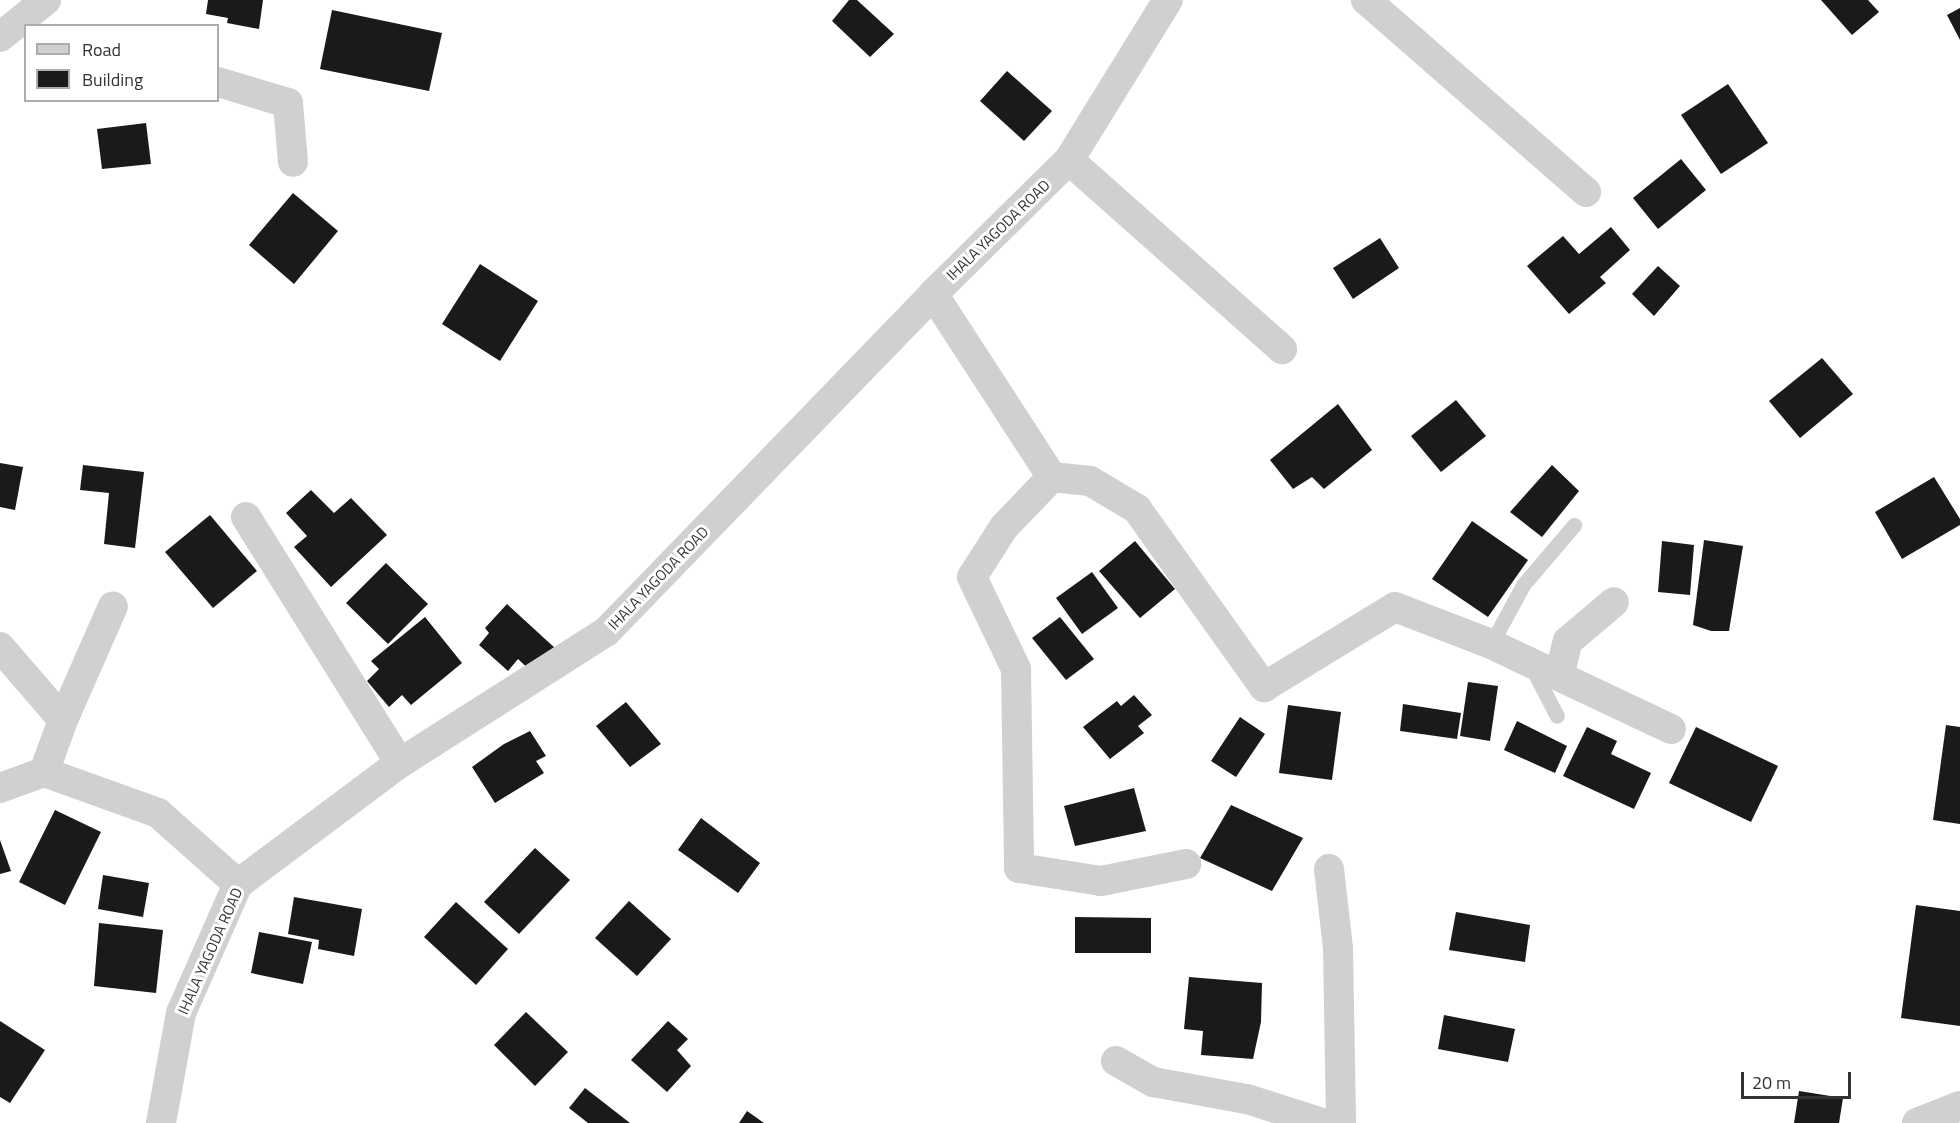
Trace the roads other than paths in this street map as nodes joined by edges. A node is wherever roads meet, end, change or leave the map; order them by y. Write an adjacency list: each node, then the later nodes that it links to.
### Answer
1 (46, 0): 4 (street)
2 (1168, 0): 6 (street, IHALA YAGODA ROAD)
3 (1366, 0): 8 (street)
4 (15, 28)
5 (219, 82): 7 (street)
6 (1069, 160): 9 (street, IHALA YAGODA ROAD); 10 (street)
7 (293, 162)
8 (1586, 192)
9 (933, 294): 11 (street); 23 (street, IHALA YAGODA ROAD)
10 (1282, 350)
11 (1052, 477): 16 (street); 26 (street)
12 (246, 517): 23 (street)
13 (1574, 525): 16 (lane)
14 (1614, 602): 19 (street)
15 (112, 606): 21 (street)
16 (1491, 644): 18 (street)
17 (0, 647): 21 (street)
18 (1530, 663): 19 (street); 20 (lane)
19 (1559, 676): 22 (street)
20 (1557, 716)
21 (63, 720): 24 (street)
22 (1671, 729)
23 (400, 763): 28 (street, IHALA YAGODA ROAD)
24 (44, 772): 25 (street); 28 (street)
25 (0, 788)
26 (1186, 864)
27 (1329, 869): 33 (street)
28 (238, 884): 31 (street, IHALA YAGODA ROAD)
29 (1116, 1061): 32 (street)
30 (1960, 1106): 34 (street)
31 (161, 1123)
32 (1322, 1123)
33 (1341, 1123)
34 (1917, 1123)

